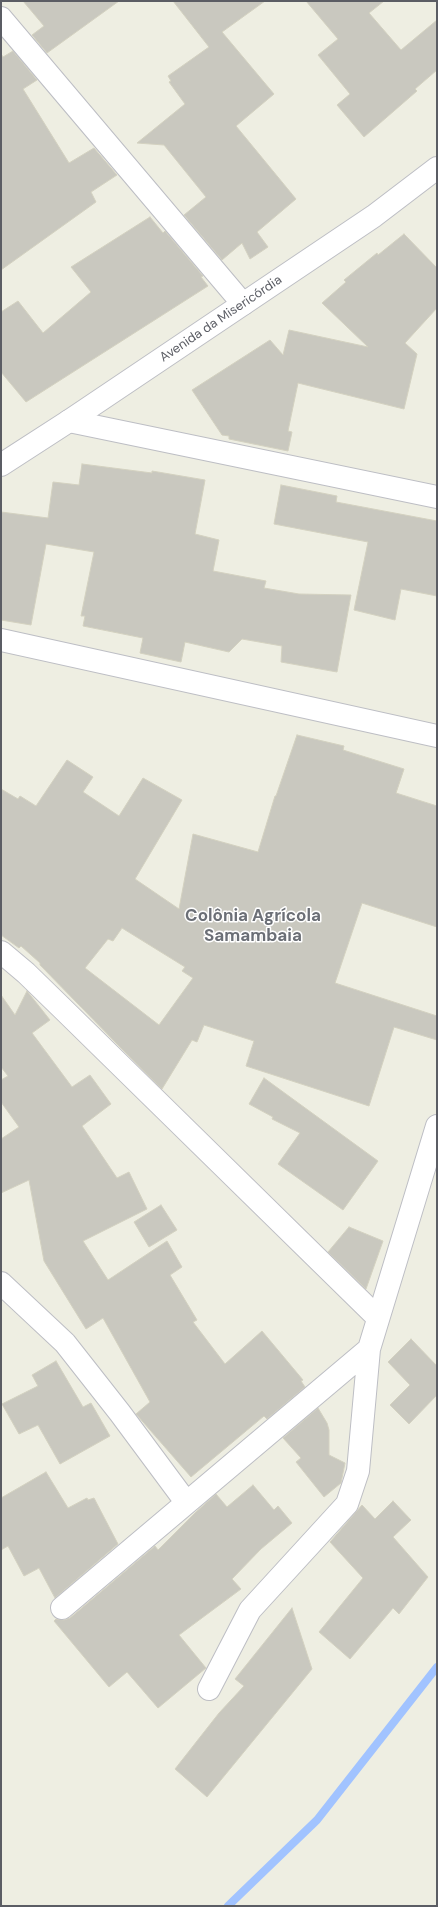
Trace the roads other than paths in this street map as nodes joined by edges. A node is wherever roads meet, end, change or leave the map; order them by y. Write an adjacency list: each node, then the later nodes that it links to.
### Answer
1 (1, 18): 3 (street)
2 (437, 168): 3 (street, Avenida da Misericórdia)
3 (243, 304): 4 (street, Avenida da Misericórdia)
4 (69, 422): 5 (street, Avenida da Misericórdia); 6 (street)
5 (1, 465)
6 (437, 497)
7 (1, 640): 8 (street)
8 (437, 736)
9 (1, 952): 12 (street)
10 (437, 1126): 12 (street)
11 (1, 1282): 14 (street)
12 (378, 1318): 13 (street)
13 (369, 1349): 14 (street); 16 (street)
14 (186, 1502): 15 (street)
15 (62, 1608)
16 (210, 1689)

